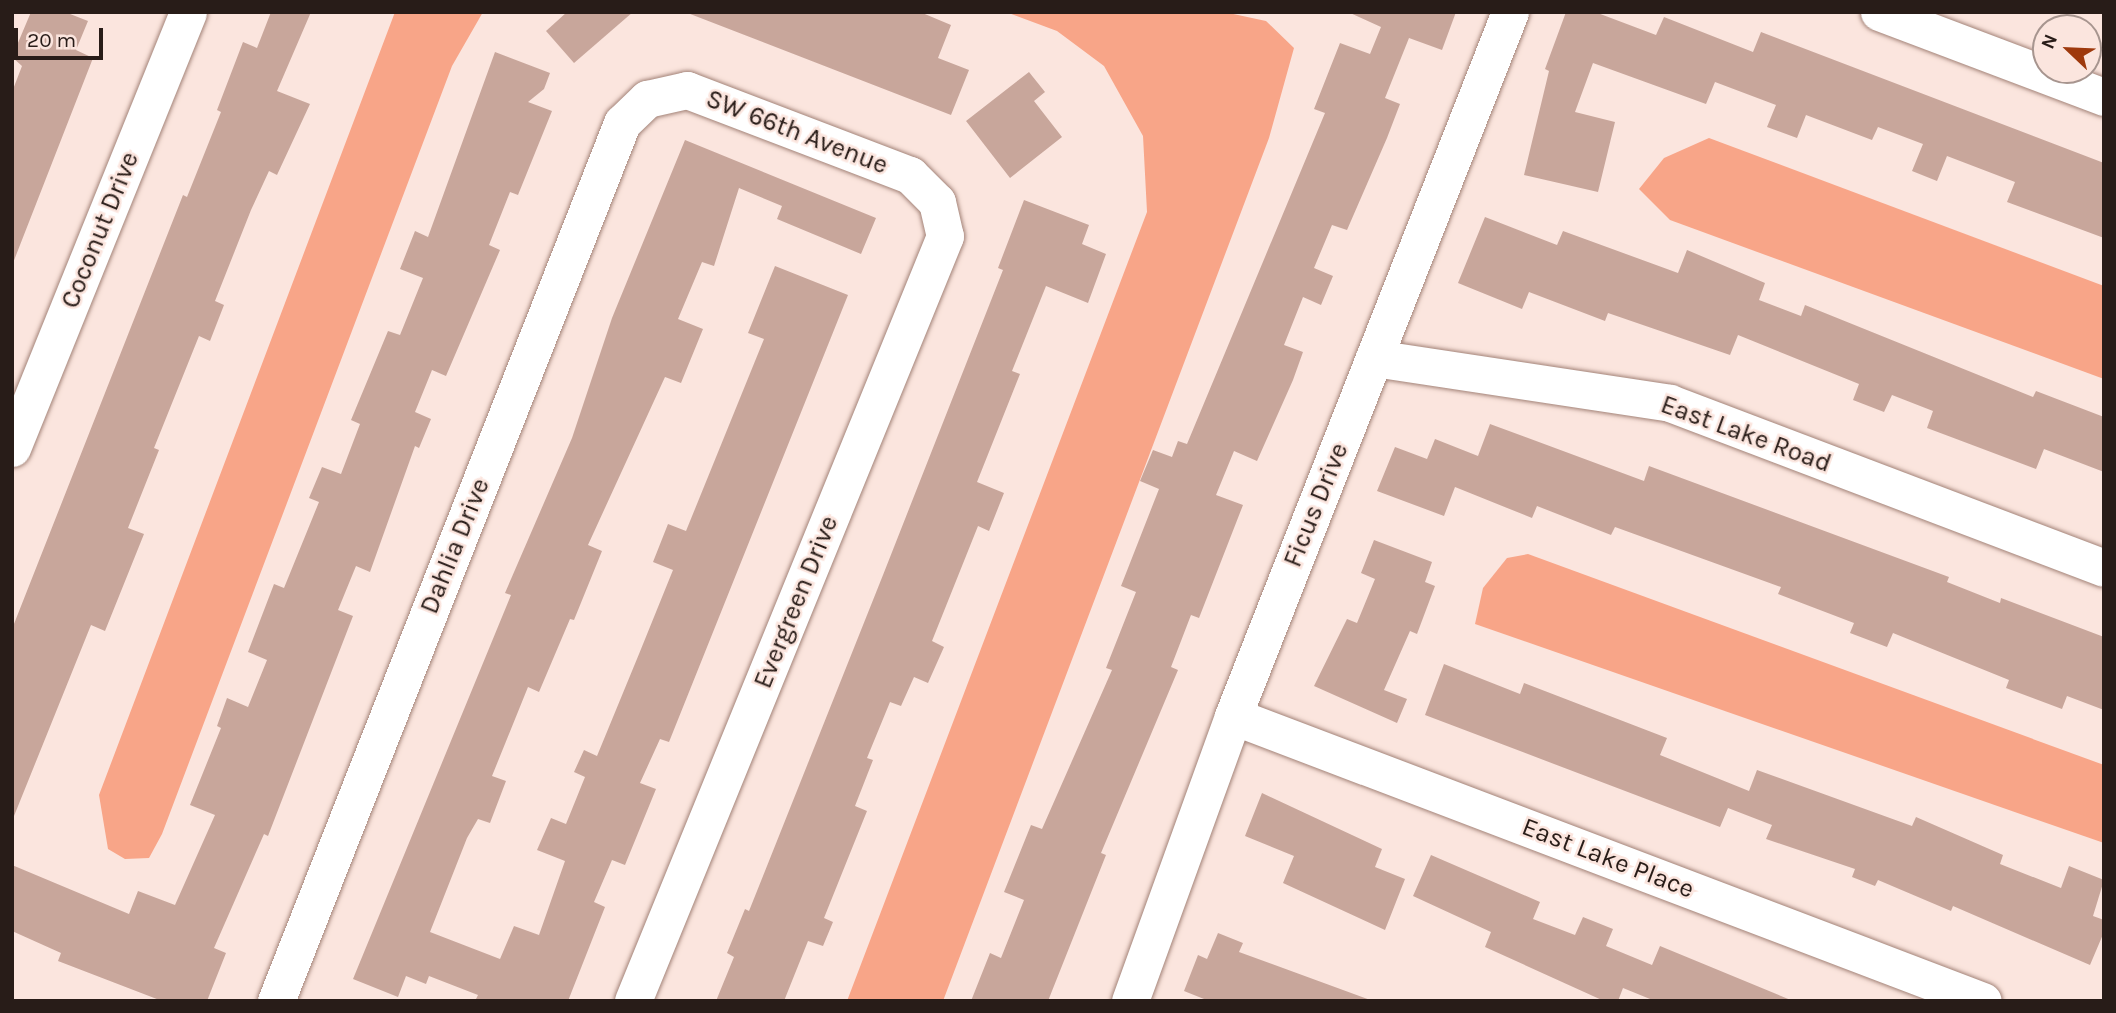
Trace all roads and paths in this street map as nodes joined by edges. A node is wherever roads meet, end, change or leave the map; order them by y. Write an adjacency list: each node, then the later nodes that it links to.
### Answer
1 (188, 12): 8 (street, Coconut Drive)
2 (1510, 12): 7 (street, Ficus Drive)
3 (1879, 12): 4 (street)
4 (2104, 97)
5 (647, 99): 6 (street, SW 66th Avenue); 11 (street, Dahlia Drive)
6 (937, 202): 12 (street, Evergreen Drive)
7 (1374, 358): 9 (street, East Lake Road); 10 (street, Ficus Drive)
8 (12, 448)
9 (2104, 568)
10 (1233, 716): 13 (street, Ficus Drive); 14 (street, East Lake Place)
11 (276, 1001)
12 (633, 1001)
13 (1130, 1001)
14 (1983, 1001)

